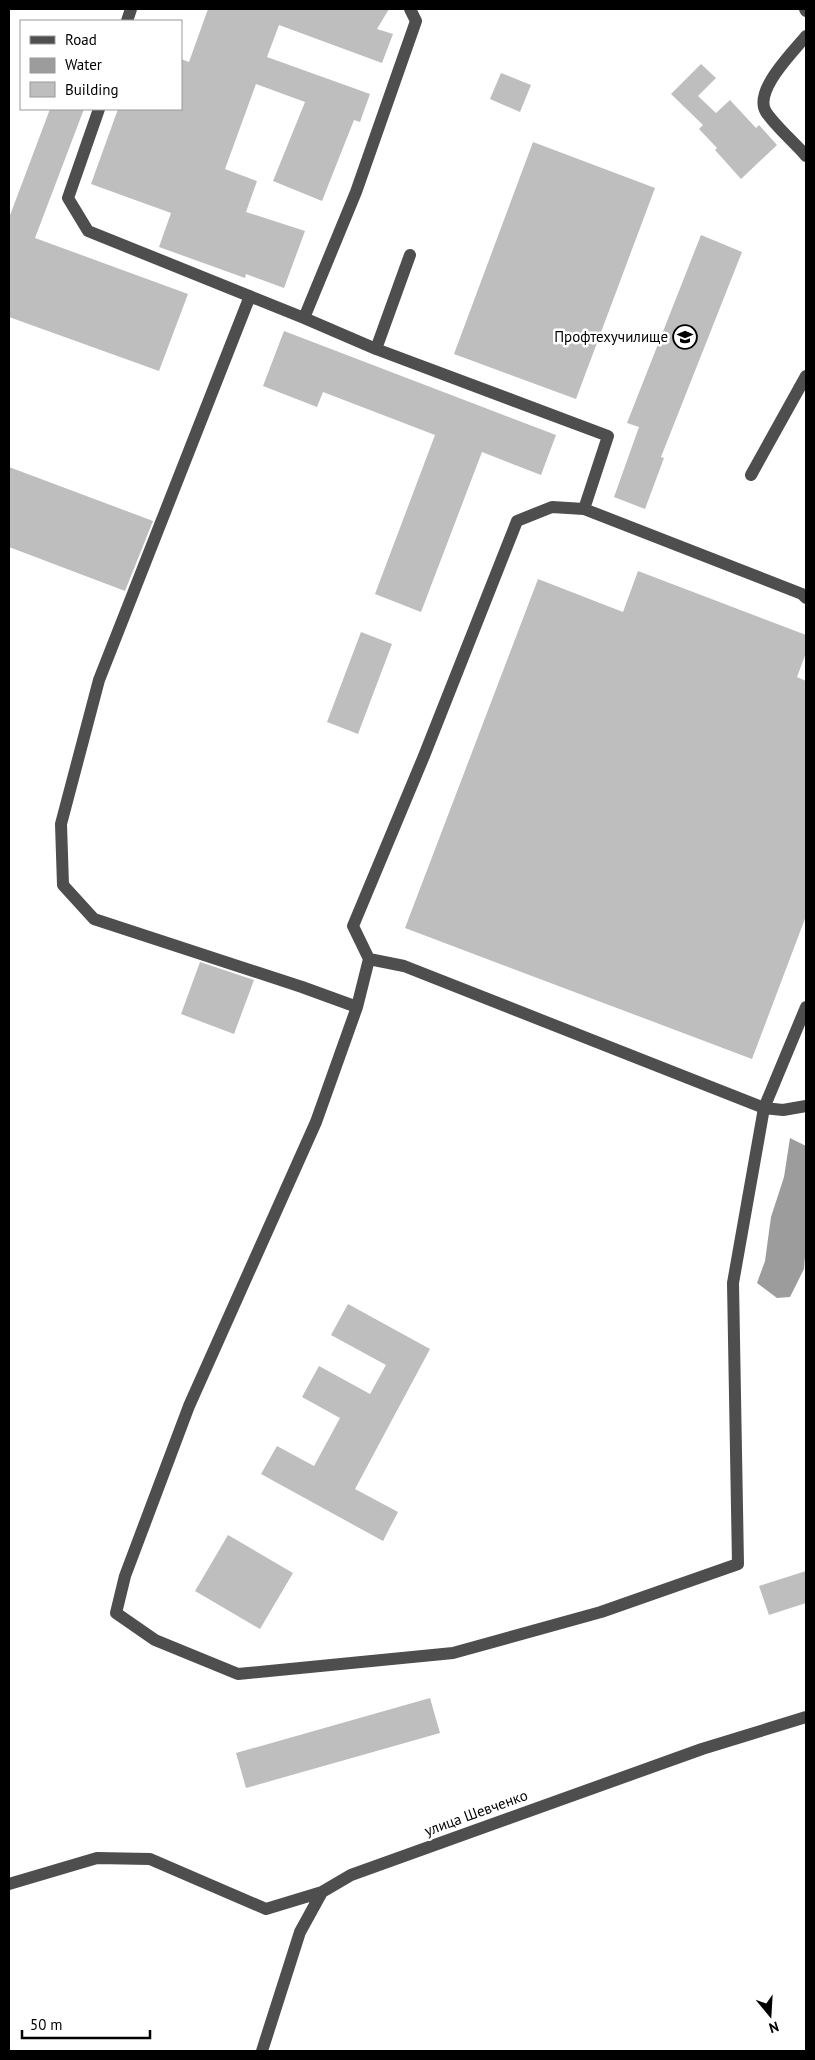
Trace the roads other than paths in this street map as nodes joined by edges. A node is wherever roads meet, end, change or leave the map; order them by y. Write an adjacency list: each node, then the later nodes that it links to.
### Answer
1 (410, 9): 7 (street)
2 (806, 36): 4 (street)
3 (99, 110): 6 (street)
4 (806, 156)
5 (410, 255): 8 (street)
6 (250, 296): 7 (street); 14 (street)
7 (304, 318): 8 (street)
8 (376, 349): 11 (street)
9 (806, 376): 10 (street)
10 (751, 475)
11 (584, 509): 12 (street); 13 (street)
12 (806, 598)
13 (369, 959): 14 (street); 17 (street)
14 (356, 1007): 17 (street)
15 (806, 1007): 17 (street)
16 (806, 1106): 17 (street)
17 (764, 1108)
18 (806, 1717): 20 (street, улица Шевченко)
19 (9, 1884): 20 (street, улица Шевченко)
20 (322, 1892): 21 (street)
21 (262, 2051)

